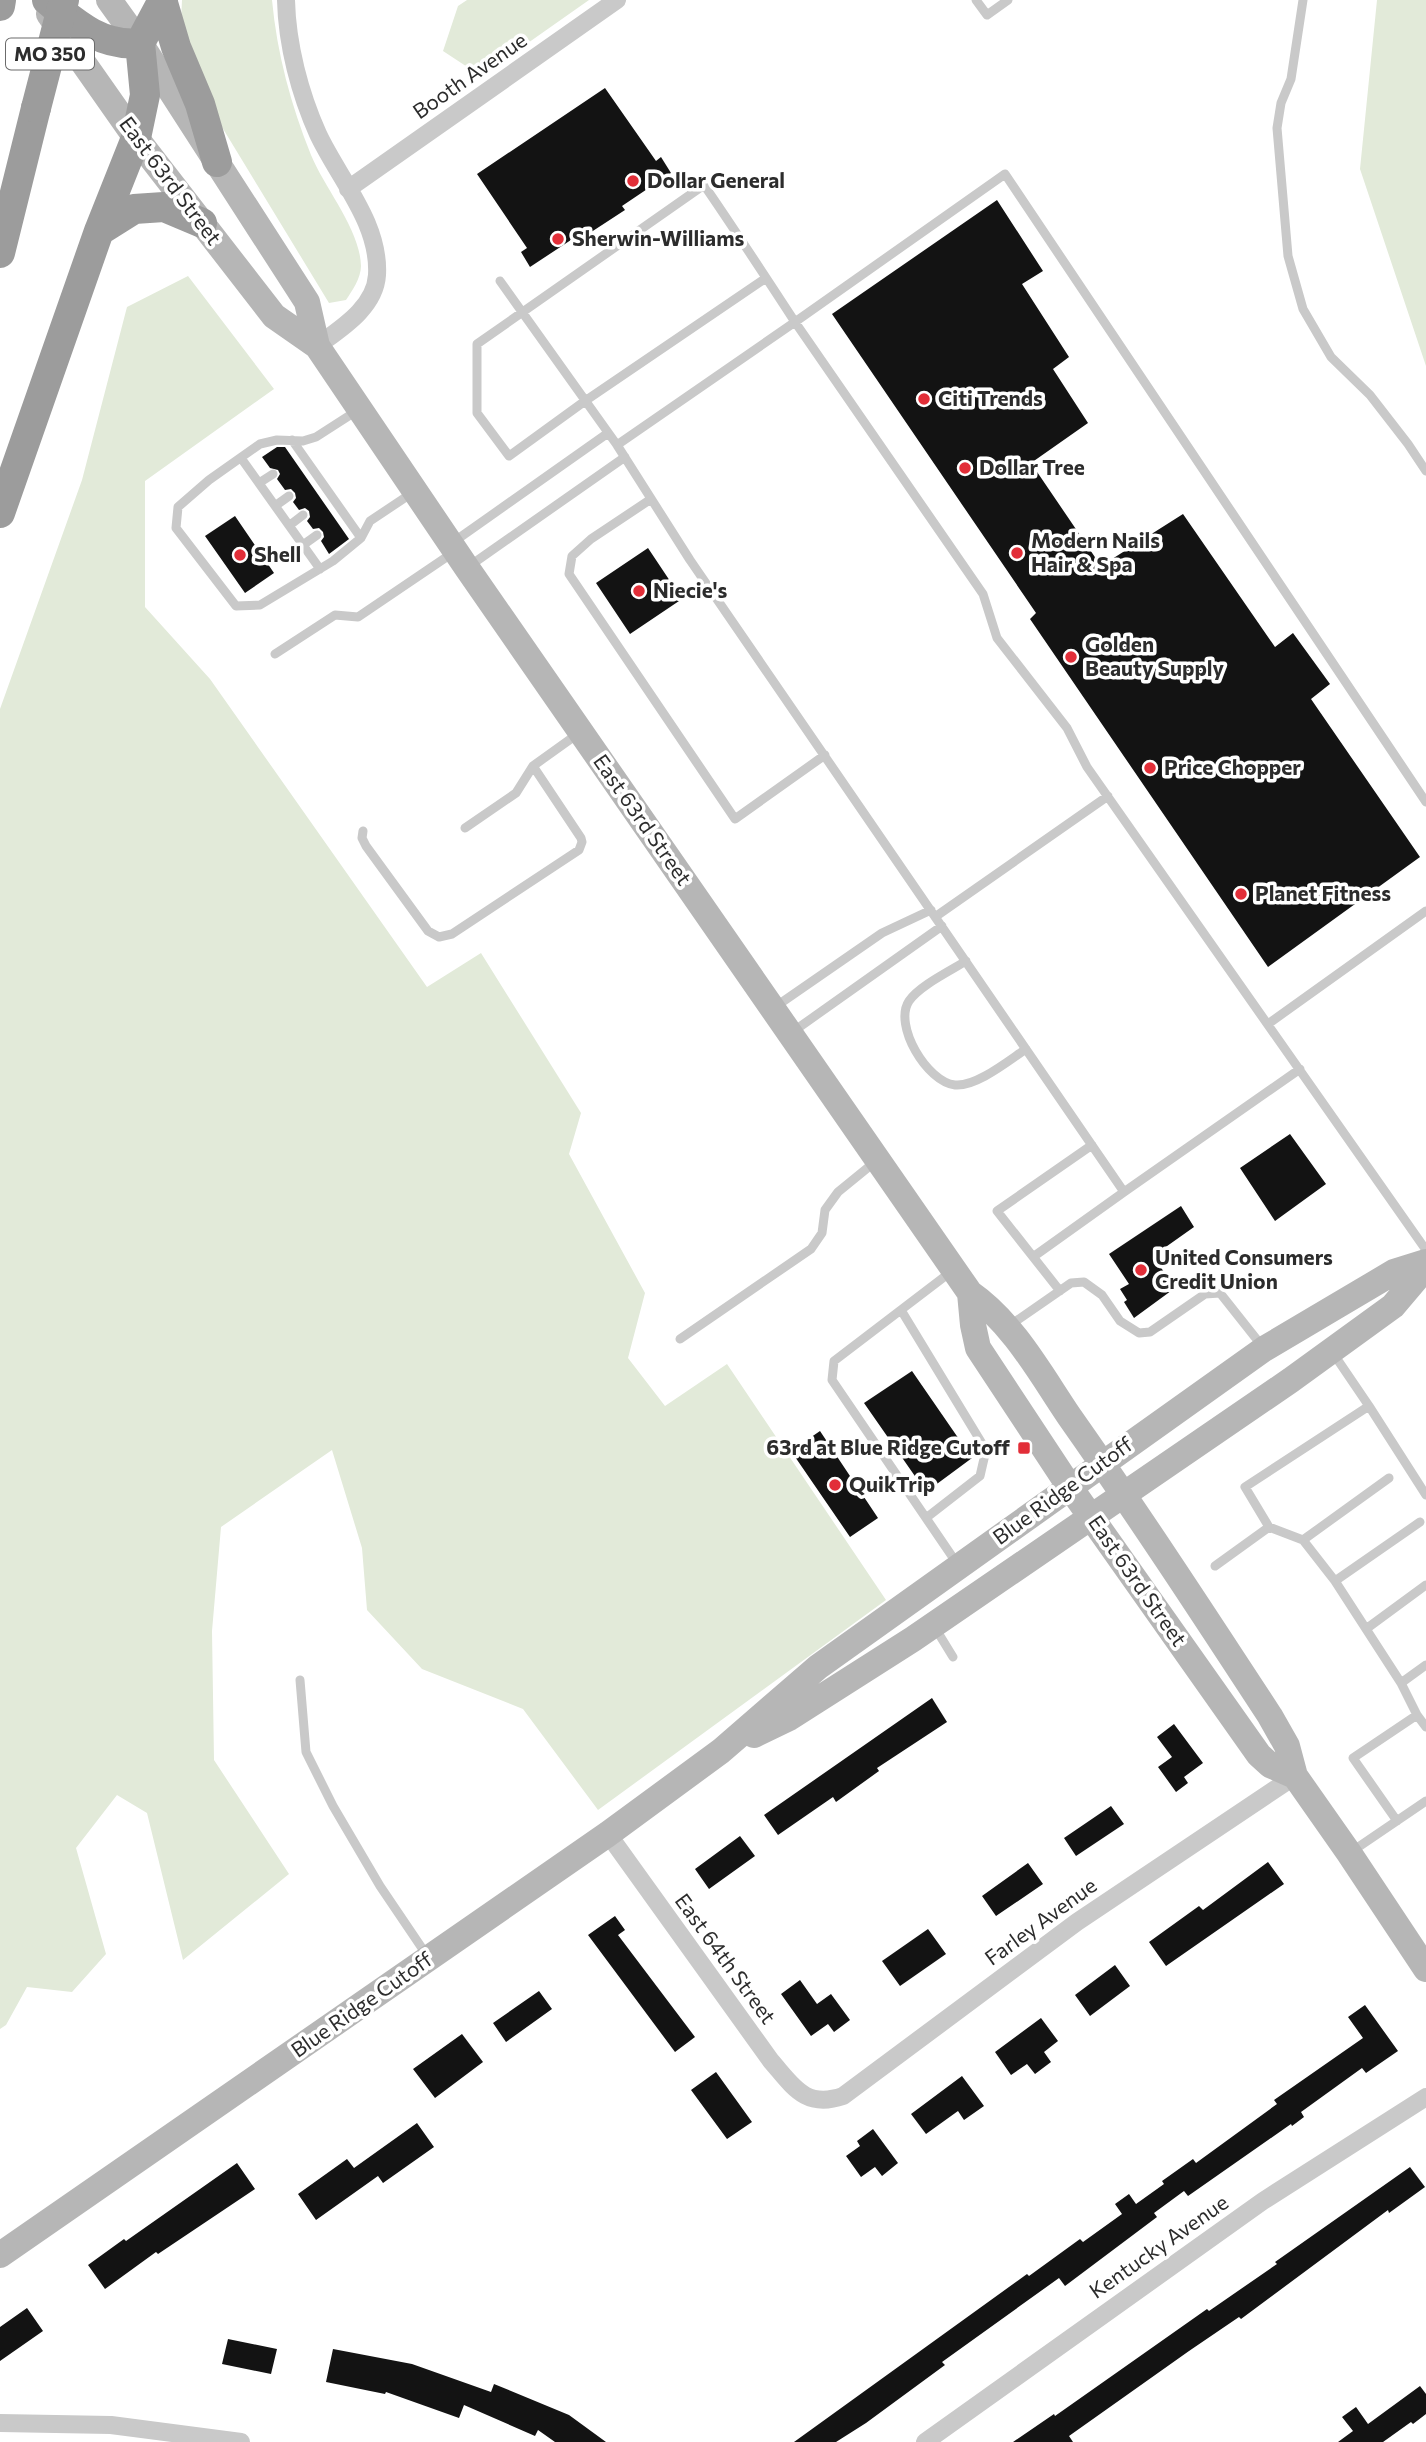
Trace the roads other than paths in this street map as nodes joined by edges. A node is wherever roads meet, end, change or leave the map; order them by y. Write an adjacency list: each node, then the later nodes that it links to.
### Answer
1 (1, 0): 12 (highway)
2 (40, 0): 14 (main road, East 63rd Street)
3 (47, 0): 13 (highway)
4 (64, 0): 19 (highway, MO 350, bridge)
5 (109, 0): 13 (main road, East 63rd Street)
6 (286, 0): 16 (street)
7 (617, 0): 16 (street, Booth Avenue)
8 (976, 0): 9 (lane)
9 (1008, 0)
10 (1303, 0): 32 (lane)
11 (163, 1): 13 (highway); 15 (highway)
12 (0, 6)
13 (140, 43): 14 (highway); 15 (main road, East 63rd Street)
14 (135, 138): 17 (main road, East 63rd Street); 18 (highway)
15 (217, 162): 24 (main road, East 63rd Street)
16 (348, 189): 24 (street)
17 (202, 223): 18 (highway); 24 (main road, East 63rd Street)
18 (99, 231): 39 (highway)
19 (0, 253)
20 (766, 278): 22 (lane); 23 (lane); 25 (lane)
21 (500, 281): 22 (lane)
22 (522, 314): 25 (lane); 25 (lane)
23 (795, 322): 29 (lane); 51 (lane); 52 (lane)
24 (317, 346): 26 (main road, East 63rd Street)
25 (585, 401): 27 (lane)
26 (360, 410): 28 (lane); 35 (main road, East 63rd Street)
27 (608, 433): 29 (lane); 45 (lane)
28 (292, 440): 31 (lane); 43 (lane)
29 (617, 445): 30 (lane)
30 (625, 457): 37 (lane); 45 (lane)
31 (241, 458): 34 (lane); 46 (lane)
32 (1426, 471)
33 (274, 474): 34 (lane)
34 (259, 483): 38 (lane)
35 (415, 491): 43 (lane); 45 (main road, East 63rd Street)
36 (289, 496): 38 (lane)
37 (651, 499): 49 (lane); 49 (lane)
38 (275, 506): 41 (lane)
39 (0, 513)
40 (303, 516): 41 (lane)
41 (290, 525): 44 (lane)
42 (317, 535): 44 (lane)
43 (361, 538): 46 (lane)
44 (303, 545): 46 (lane)
45 (458, 554): 47 (lane); 48 (main road, East 63rd Street)
46 (320, 569)
47 (275, 654)
48 (581, 732): 50 (lane); 59 (main road, East 63rd Street)
49 (825, 755): 56 (lane)
50 (533, 766): 53 (lane); 54 (lane)
51 (1108, 796): 56 (lane); 60 (lane)
52 (1426, 802)
53 (465, 828)
54 (363, 831)
55 (1426, 911): 60 (lane)
56 (933, 913): 57 (lane); 59 (lane)
57 (942, 926): 58 (lane); 61 (lane)
58 (966, 961): 62 (lane); 62 (lane)
59 (773, 1009): 61 (main road, East 63rd Street)
60 (1268, 1024): 63 (lane)
61 (790, 1034): 65 (main road, East 63rd Street)
62 (1026, 1049): 64 (lane)
63 (1300, 1069): 66 (lane); 67 (lane)
64 (1092, 1145): 66 (lane); 68 (lane)
65 (877, 1160): 71 (main road, East 63rd Street); 76 (lane)
66 (1124, 1192): 68 (lane)
67 (1426, 1250)
68 (1033, 1256): 72 (lane)
69 (1426, 1262): 77 (main road, Blue Ridge Cutoff)
70 (1426, 1267): 78 (main road, Blue Ridge Cutoff)
71 (954, 1270): 73 (main road, East 63rd Street); 74 (lane)
72 (1060, 1291): 75 (lane); 77 (lane)
73 (970, 1293): 75 (main road, East 63rd Street); 82 (main road, East 63rd Street)
74 (901, 1310): 86 (lane); 86 (lane)
75 (1007, 1327): 80 (main road, East 63rd Street)
76 (680, 1339)
77 (1264, 1349): 80 (main road, Blue Ridge Cutoff)
78 (1332, 1351): 79 (lane); 83 (main road, Blue Ridge Cutoff)
79 (1368, 1406): 84 (lane); 88 (lane)
80 (1102, 1463): 82 (main road, Blue Ridge Cutoff); 83 (main road, East 63rd Street)
81 (1389, 1478): 89 (lane)
82 (1069, 1486): 85 (main road, East 63rd Street); 90 (main road, Blue Ridge Cutoff)
83 (1123, 1494): 85 (main road, Blue Ridge Cutoff); 103 (main road, East 63rd Street)
84 (1426, 1495)
85 (1090, 1517): 94 (main road, Blue Ridge Cutoff); 103 (main road, East 63rd Street)
86 (926, 1518): 90 (lane)
87 (1420, 1522): 92 (lane)
88 (1269, 1527): 89 (lane); 91 (lane)
89 (1303, 1540): 92 (lane)
90 (959, 1566): 102 (main road, Blue Ridge Cutoff)
91 (1215, 1566)
92 (1335, 1580): 95 (lane)
93 (1426, 1585): 95 (lane)
94 (933, 1625): 96 (lane); 102 (main road, Blue Ridge Cutoff)
95 (1366, 1629): 99 (lane)
96 (953, 1657)
97 (1426, 1665): 99 (lane)
98 (300, 1680): 108 (lane)
99 (1401, 1683): 100 (lane)
100 (1417, 1714): 101 (lane); 105 (lane)
101 (1426, 1727)
102 (720, 1751): 106 (main road, Blue Ridge Cutoff)
103 (1294, 1776): 107 (main road, East 63rd Street); 111 (street, Farley Avenue)
104 (1426, 1801): 105 (lane)
105 (1397, 1821): 107 (lane)
106 (608, 1834): 108 (main road, Blue Ridge Cutoff); 111 (street, East 64th Street)
107 (1349, 1853): 109 (main road, East 63rd Street)
108 (429, 1958): 112 (main road, Blue Ridge Cutoff)
109 (1426, 1969)
110 (1426, 2097): 115 (street, Kentucky Avenue)
111 (814, 2100)
112 (0, 2255)
113 (3, 2421): 114 (street)
114 (241, 2442)
115 (925, 2442)

